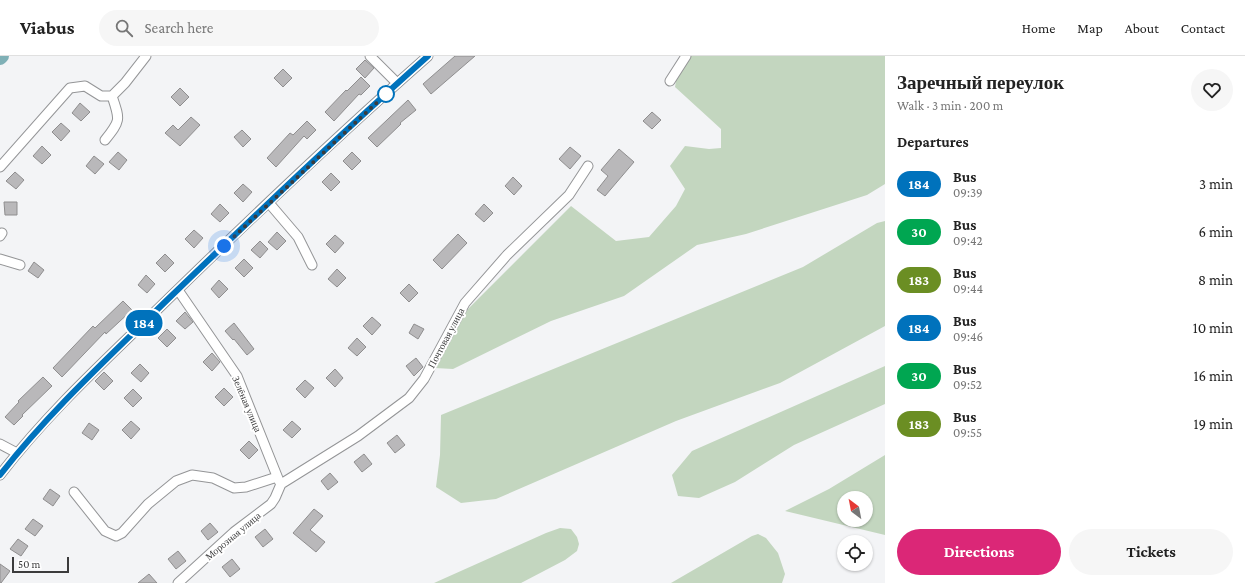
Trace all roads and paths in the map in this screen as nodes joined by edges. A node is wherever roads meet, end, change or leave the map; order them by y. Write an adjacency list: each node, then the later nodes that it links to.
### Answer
1 (146, 56): 7 (street)
2 (370, 56): 6 (street)
3 (428, 56): 6 (street)
4 (686, 56): 5 (street)
5 (670, 81)
6 (397, 83): 11 (street)
7 (112, 96): 8 (street); 10 (street)
8 (105, 140)
9 (588, 166): 19 (street, Почтовая улица)
10 (0, 167)
11 (269, 202): 14 (street); 15 (street)
12 (0, 258): 13 (street)
13 (20, 265)
14 (312, 266)
15 (178, 290): 17 (street); 19 (street, Зелёная улица)
16 (0, 444): 17 (street)
17 (17, 453): 18 (street)
18 (0, 475)
19 (279, 480): 20 (street, Почтовая улица); 21 (street, Морозная улица)
20 (74, 492)
21 (178, 583)

